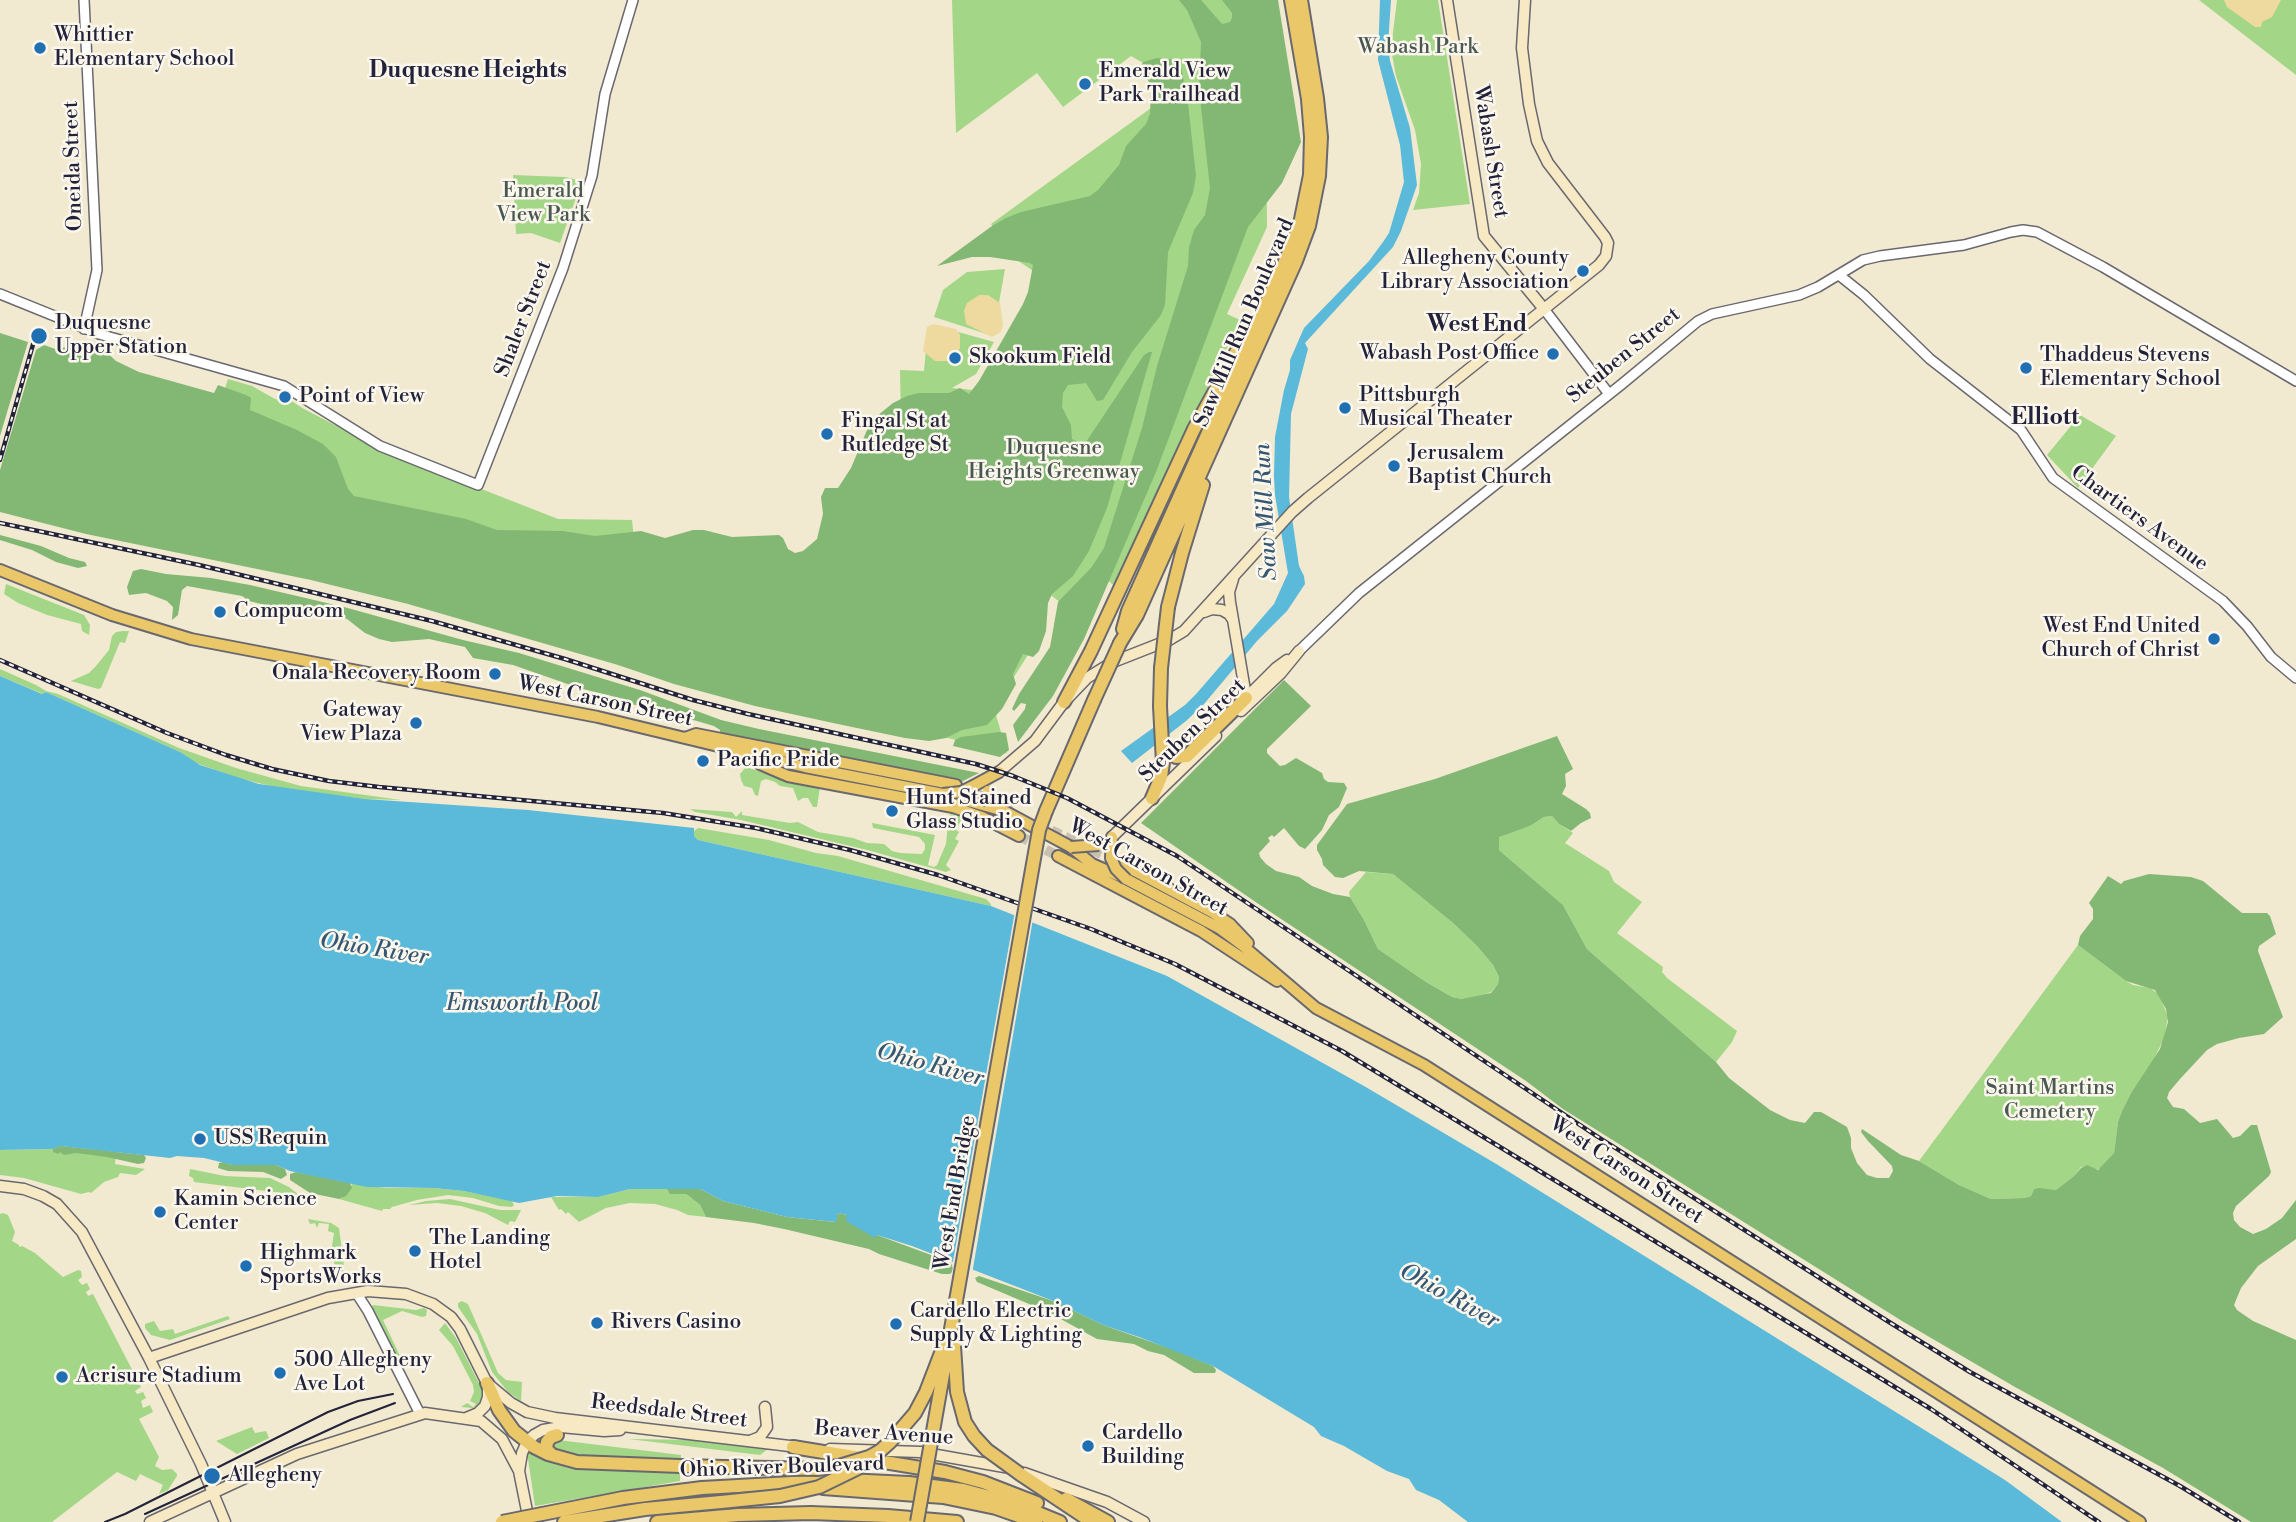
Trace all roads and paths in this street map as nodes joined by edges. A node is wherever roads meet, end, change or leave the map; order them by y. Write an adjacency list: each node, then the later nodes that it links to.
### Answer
1 (84, 0): 11 (street, Oneida Street)
2 (634, 0): 11 (street, Shaler Street)
3 (1291, 0): 8 (highway, Saw Mill Run Boulevard)
4 (1301, 0): 14 (highway, Saw Mill Run Boulevard)
5 (1447, 0): 10 (main road, Wabash Street)
6 (1525, 0): 10 (main road)
7 (1839, 275): 12 (street, Steuben Street); 13 (street, Steuben Street); 23 (street, Chartiers Avenue)
8 (1278, 279): 19 (highway, Saw Mill Run Boulevard); 25 (highway)
9 (0, 294): 11 (street)
10 (1544, 309): 13 (street, Wabash Street); 16 (main road)
11 (84, 329)
12 (2296, 381)
13 (1609, 394): 20 (street, Steuben Street)
14 (1226, 418): 19 (highway, Saw Mill Run Boulevard); 27 (highway, bridge)
15 (0, 570): 26 (main road, West Carson Street)
16 (1233, 579): 17 (main road); 18 (main road)
17 (1203, 612): 18 (main road); 25 (main road)
18 (1235, 628): 21 (main road)
19 (1119, 643): 34 (highway, Saw Mill Run Boulevard, bridge)
20 (1299, 651): 22 (main road, Steuben Street); 24 (main road, Steuben Street)
21 (1242, 664): 22 (main road); 24 (main road)
22 (1266, 678): 24 (main road, Steuben Street)
23 (2296, 678)
24 (1247, 701): 27 (highway); 32 (main road, Steuben Street)
25 (1063, 702): 29 (main road)
26 (683, 738): 28 (main road, West Carson Street); 30 (main road)
27 (1163, 748): 32 (highway)
28 (756, 756): 31 (main road, West Carson Street); 35 (main road)
29 (999, 772): 31 (main road, bridge); 33 (main road, bridge)
30 (956, 785)
31 (943, 794): 33 (main road, West Carson Street, bridge)
32 (1152, 797): 36 (main road, Steuben Street)
33 (990, 806): 34 (main road, West Carson Street)
34 (1039, 830): 37 (main road, West Carson Street); 46 (highway, West End Bridge, bridge)
35 (1019, 836)
36 (1112, 837): 38 (main road)
37 (1071, 847): 38 (main road, bridge); 41 (main road, West Carson Street, bridge)
38 (1104, 847): 41 (main road, bridge)
39 (1058, 856): 43 (main road)
40 (1120, 863): 42 (main road)
41 (1126, 879): 42 (main road, West Carson Street)
42 (1270, 969): 43 (main road, West Carson Street)
43 (1296, 993): 80 (main road, West Carson Street)
44 (0, 1186): 47 (main road)
45 (357, 1294): 47 (main road); 48 (main road); 50 (street)
46 (953, 1322): 58 (highway, bridge); 63 (highway, bridge); 72 (highway, West End Bridge, bridge)
47 (149, 1358): 62 (main road)
48 (487, 1383): 51 (main road); 52 (main road, Reedsdale Street); 55 (highway)
49 (765, 1407): 54 (main road)
50 (420, 1414): 51 (main road); 62 (main road)
51 (466, 1418): 60 (main road)
52 (645, 1429): 54 (main road, Reedsdale Street); 55 (main road)
53 (557, 1435): 59 (highway)
54 (750, 1441): 56 (main road, Reedsdale Street)
55 (527, 1442): 59 (highway); 60 (main road)
56 (778, 1446): 57 (main road, Beaver Avenue)
57 (793, 1447): 76 (highway); 79 (main road, Beaver Avenue)
58 (880, 1451): 59 (highway, bridge); 70 (highway, bridge)
59 (552, 1456)
60 (519, 1471): 69 (main road)
61 (740, 1485): 68 (highway, Ohio River Boulevard, bridge); 74 (highway); 75 (highway, Ohio River Boulevard)
62 (212, 1493): 64 (main road); 67 (main road)
63 (1081, 1511): 77 (highway); 78 (highway)
64 (165, 1516): 65 (main road); 66 (main road)
65 (150, 1522)
66 (155, 1522)
67 (225, 1522)
68 (502, 1522)
69 (529, 1522)
70 (564, 1522)
71 (657, 1522): 73 (highway)
72 (917, 1522)
73 (957, 1522)
74 (1036, 1522)
75 (1060, 1522)
76 (1066, 1522)
77 (1092, 1522)
78 (1108, 1522)
79 (1144, 1522)
80 (2140, 1522)

